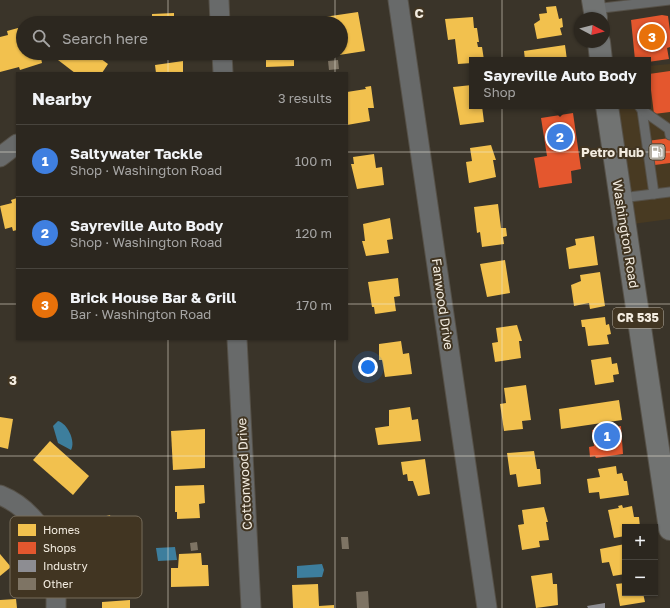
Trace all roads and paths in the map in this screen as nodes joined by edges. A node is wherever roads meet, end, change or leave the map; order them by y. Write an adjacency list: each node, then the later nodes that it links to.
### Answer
1 (219, 0): 5 (street)
2 (398, 0): 24 (street, Fanwood Drive)
3 (670, 0): 4 (lane)
4 (594, 9)
5 (220, 16)
6 (222, 60): 7 (street)
7 (223, 72)
8 (607, 109): 16 (main road, Washington Road / CR 535)
9 (640, 109): 15 (lane)
10 (641, 109): 11 (lane)
11 (670, 135)
12 (16, 145): 13 (street)
13 (0, 157)
14 (670, 192): 15 (lane)
15 (654, 194): 16 (lane)
16 (621, 198): 20 (main road, Washington Road / CR 535)
17 (237, 340): 23 (street, Cottonwood Drive)
18 (0, 495): 19 (street)
19 (31, 516)
20 (670, 529)
21 (56, 598): 22 (street)
22 (56, 608)
23 (251, 608)
24 (487, 608)

